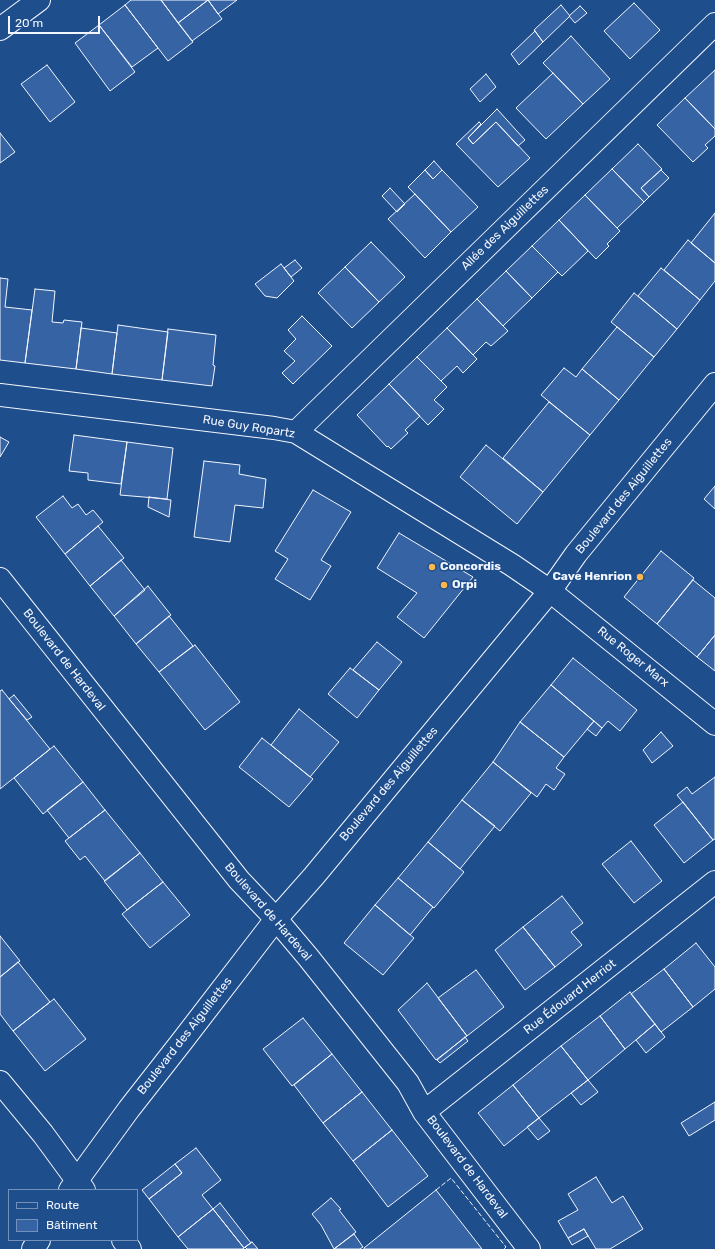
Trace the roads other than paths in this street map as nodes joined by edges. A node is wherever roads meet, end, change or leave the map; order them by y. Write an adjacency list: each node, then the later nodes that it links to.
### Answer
1 (39, 0): 3 (street)
2 (715, 24): 6 (street, Allée des Aiguillettes)
3 (0, 29)
4 (715, 384): 8 (street, Boulevard des Aiguillettes)
5 (0, 395): 6 (street, Rue Guy Ropartz)
6 (296, 432): 8 (street, Rue Guy Ropartz)
7 (0, 579): 11 (street, Boulevard de Hardeval)
8 (550, 591): 9 (street, Rue Roger Marx); 11 (street, Boulevard des Aiguillettes)
9 (715, 724)
10 (715, 882): 13 (street, Rue Édouard Herriot)
11 (276, 919): 13 (street, Boulevard de Hardeval); 14 (street, Boulevard des Aiguillettes)
12 (0, 1082): 14 (street)
13 (424, 1112): 17 (street, Boulevard de Hardeval)
14 (77, 1187)
15 (124, 1241): 16 (street)
16 (130, 1249)
17 (529, 1249)

